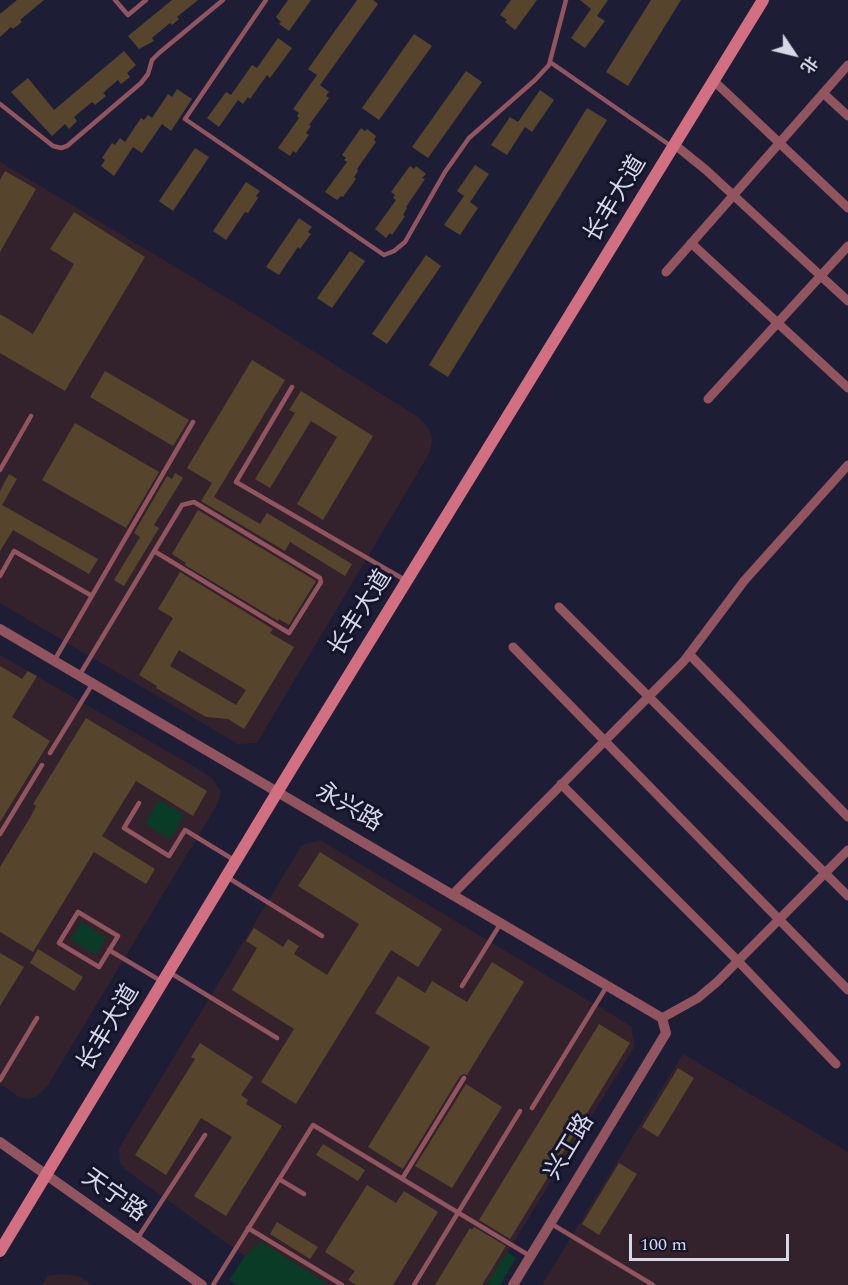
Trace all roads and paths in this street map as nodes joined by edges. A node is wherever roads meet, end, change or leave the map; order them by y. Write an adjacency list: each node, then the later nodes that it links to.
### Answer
1 (115, 0): 2 (lane)
2 (147, 0)
3 (223, 0): 11 (lane)
4 (266, 0): 7 (lane)
5 (566, 0): 7 (lane)
6 (763, 0): 9 (main road, 长丰大道)
7 (550, 63): 14 (lane)
8 (848, 65): 10 (street)
9 (714, 81): 13 (street); 14 (main road, 长丰大道)
10 (823, 93): 12 (street); 13 (street)
11 (0, 104)
12 (848, 116)
13 (779, 143): 15 (street); 16 (street)
14 (674, 146): 15 (street); 32 (main road, 长丰大道)
15 (733, 195): 17 (street); 20 (street)
16 (848, 208)
17 (691, 243): 19 (street); 22 (street)
18 (848, 246): 20 (street)
19 (666, 272)
20 (821, 276): 21 (street); 22 (street)
21 (848, 301)
22 (778, 323): 24 (street); 25 (street)
23 (292, 387): 32 (lane)
24 (848, 388)
25 (708, 399)
26 (32, 416): 29 (lane)
27 (193, 422): 33 (lane)
28 (848, 465): 37 (street)
29 (0, 470)
30 (154, 551): 30 (lane); 39 (lane)
31 (0, 576): 33 (lane)
32 (407, 581): 46 (main road, 长丰大道)
33 (92, 596): 38 (lane)
34 (559, 607): 41 (street)
35 (0, 629): 38 (street, 永兴路)
36 (513, 647): 42 (street)
37 (690, 654): 41 (street); 48 (street)
38 (54, 661): 39 (street, 永兴路)
39 (79, 675): 40 (street, 永兴路)
40 (93, 683): 43 (lane); 46 (street, 永兴路)
41 (649, 696): 42 (street); 52 (street)
42 (605, 740): 45 (street); 56 (street)
43 (50, 753)
44 (42, 765): 49 (lane)
45 (561, 784): 54 (street); 60 (street)
46 (278, 792): 51 (main road, 长丰大道); 54 (street, 永兴路)
47 (139, 803): 51 (lane)
48 (848, 817)
49 (0, 834)
50 (848, 850): 52 (street)
51 (236, 861): 53 (main road, 长丰大道)
52 (825, 873): 55 (street); 56 (street)
53 (227, 877): 58 (lane); 61 (main road, 长丰大道)
54 (452, 895): 57 (street, 永兴路)
55 (848, 896)
56 (779, 919): 60 (street); 64 (street)
57 (501, 923): 62 (lane); 63 (street, 永兴路)
58 (322, 936)
59 (109, 950): 59 (lane); 61 (lane)
60 (738, 961): 66 (street); 68 (street)
61 (166, 977): 67 (lane); 75 (main road, 长丰大道)
62 (462, 986)
63 (607, 986): 66 (street, 永兴路); 71 (lane)
64 (848, 990)
65 (37, 1018): 70 (lane)
66 (662, 1018): 80 (street, 兴工路)
67 (277, 1038)
68 (836, 1064)
69 (464, 1078): 77 (lane)
70 (0, 1080)
71 (532, 1108)
72 (520, 1112): 79 (lane)
73 (205, 1136): 82 (lane)
74 (0, 1142): 75 (street, 天宁路)
75 (46, 1175): 82 (street, 天宁路); 83 (main road, 长丰大道)
76 (279, 1179): 77 (lane); 78 (lane); 81 (lane)
77 (402, 1179): 79 (lane)
78 (304, 1194)
79 (458, 1213): 84 (lane); 88 (lane)
80 (550, 1223): 84 (street, 兴工路); 90 (lane)
81 (248, 1228): 86 (lane); 87 (lane)
82 (137, 1239): 85 (street, 天宁路)
83 (0, 1251)
84 (530, 1256): 89 (street, 兴工路)
85 (202, 1285)
86 (213, 1285)
87 (342, 1285)
88 (414, 1285)
89 (513, 1285)
90 (652, 1285)

